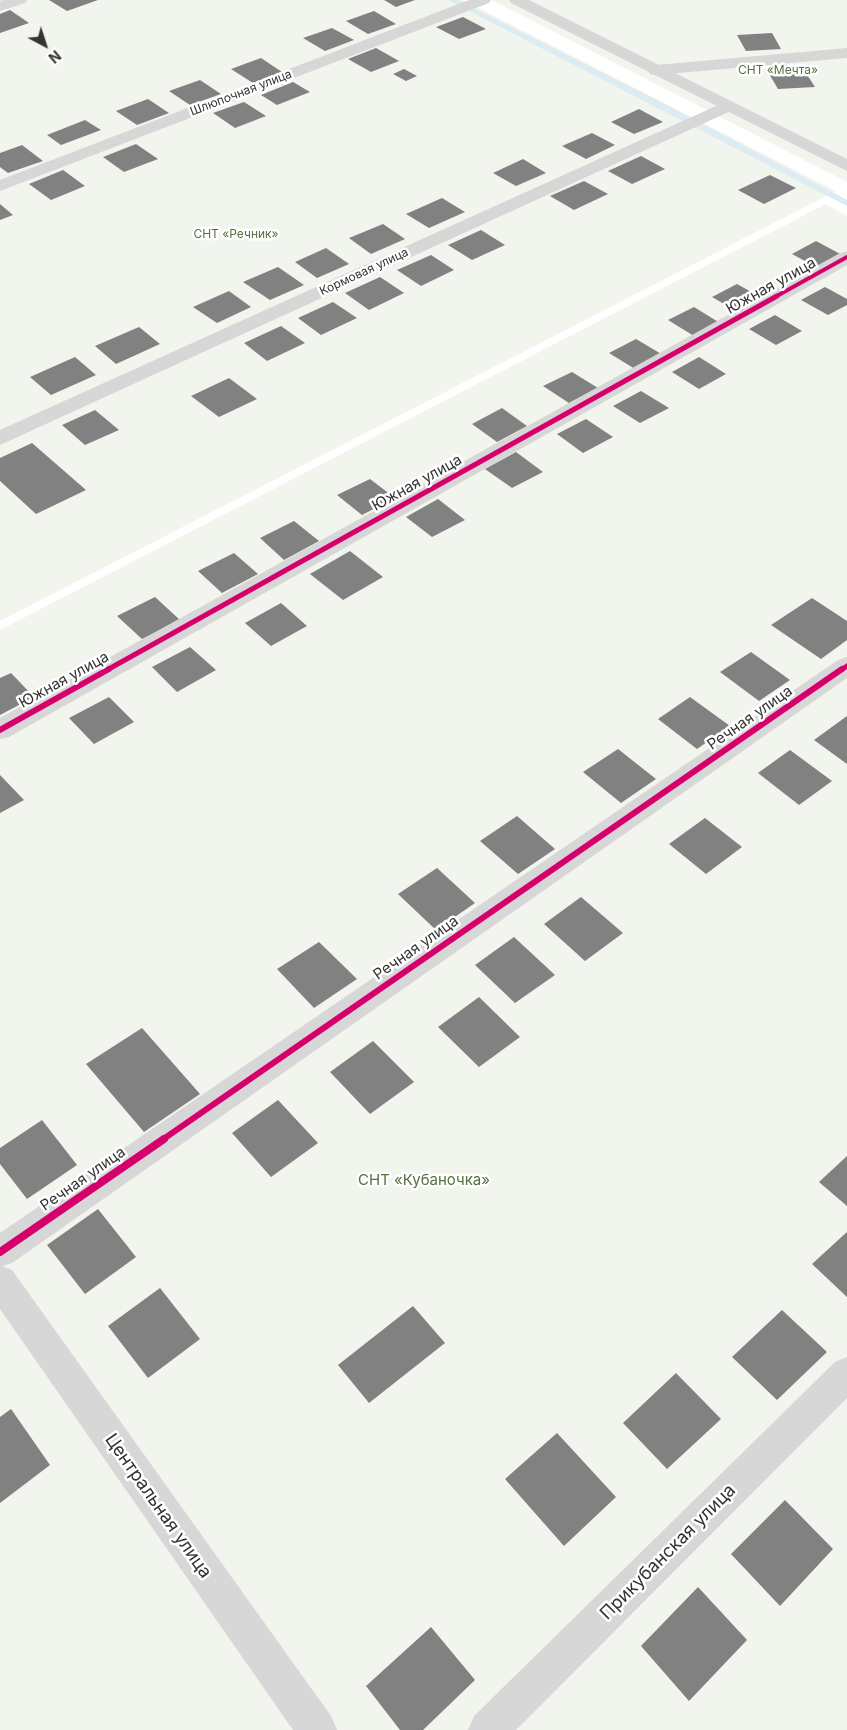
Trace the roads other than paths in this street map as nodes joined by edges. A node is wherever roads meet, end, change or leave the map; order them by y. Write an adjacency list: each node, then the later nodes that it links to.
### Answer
1 (20, 0): 4 (street)
2 (517, 0): 6 (street)
3 (478, 2): 9 (street, Шлюпочная улица)
4 (0, 6)
5 (847, 53): 6 (street)
6 (656, 70): 7 (street)
7 (727, 106): 8 (street); 11 (street, Кормовая улица)
8 (846, 165)
9 (0, 186)
10 (847, 258): 13 (street, Южная улица)
11 (0, 438)
12 (847, 666): 14 (street, Речная улица)
13 (0, 730)
14 (0, 1252)
15 (0, 1282): 17 (street, Центральная улица)
16 (847, 1374): 18 (street, Прикубанская улица)
17 (316, 1730)
18 (488, 1730)

